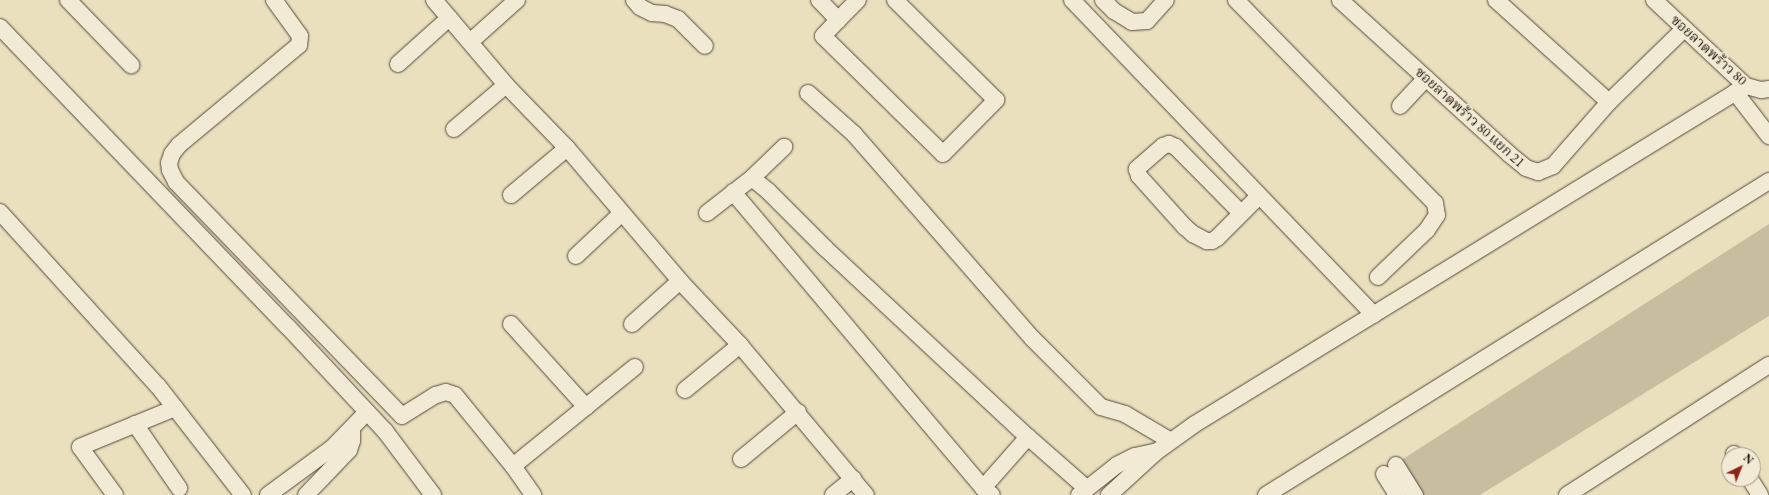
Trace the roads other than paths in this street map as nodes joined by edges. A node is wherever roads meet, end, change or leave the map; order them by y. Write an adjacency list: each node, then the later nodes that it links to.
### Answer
1 (68, 0): 23 (street)
2 (274, 0): 58 (street)
3 (434, 0): 16 (street)
4 (517, 0): 20 (street)
5 (634, 0): 21 (street)
6 (819, 0): 17 (street)
7 (858, 0): 17 (street)
8 (895, 0): 17 (street)
9 (1072, 0): 39 (street)
10 (1166, 0): 15 (street)
11 (1236, 0): 45 (street)
12 (1340, 0): 24 (street, ซอยลาดพร้าว 80 แยก 21)
13 (1496, 0): 29 (street)
14 (1654, 0): 19 (street, ซอยลาดพร้าว 80)
15 (1114, 4)
16 (449, 18): 20 (street); 22 (street)
17 (838, 20)
18 (0, 27): 56 (street)
19 (1684, 29): 26 (street, ซอยลาดพร้าว 80); 29 (street, ซอยลาดพร้าว 80 แยก 21)
20 (470, 42): 25 (street)
21 (705, 46)
22 (398, 64)
23 (131, 66)
24 (1426, 78): 29 (street, ซอยลาดพร้าว 80 แยก 21); 30 (street)
25 (506, 85): 31 (street); 34 (street)
26 (1741, 89): 27 (street, ซอยลาดพร้าว 80); 32 (street); 47 (street)
27 (1769, 89)
28 (808, 93): 63 (street)
29 (1609, 102)
30 (1400, 106)
31 (454, 129)
32 (1769, 136)
33 (784, 147): 35 (street)
34 (567, 148): 38 (street); 41 (street)
35 (752, 178): 37 (street); 62 (street)
36 (1769, 181): 80 (street)
37 (733, 192): 42 (street); 69 (street)
38 (511, 195)
39 (1259, 196): 43 (street); 47 (street)
40 (0, 212): 55 (street)
41 (622, 213): 44 (street); 46 (street)
42 (706, 213)
43 (1241, 213): 43 (street)
44 (576, 256)
45 (1378, 277)
46 (680, 281): 49 (street); 50 (street)
47 (1374, 315): 63 (street)
48 (511, 324): 54 (street)
49 (632, 324)
50 (740, 345): 53 (street); 57 (street)
51 (1769, 365): 83 (street)
52 (635, 367): 54 (street)
53 (685, 390)
54 (586, 407): 66 (street)
55 (175, 408): 59 (street); 72 (street)
56 (368, 412): 60 (street); 61 (street)
57 (798, 412): 65 (street); 67 (street)
58 (402, 416): 61 (street); 66 (street)
59 (135, 424): 68 (street); 71 (street)
60 (352, 429): 73 (street); 74 (street)
61 (385, 431): 75 (street)
62 (1028, 437): 69 (street); 70 (street)
63 (1171, 441): 64 (street)
64 (1156, 452): 70 (street); 79 (street)
65 (741, 459)
66 (513, 466): 76 (street)
67 (853, 479): 77 (street); 78 (street)
68 (179, 488)
69 (988, 491)
70 (1082, 492)
71 (115, 495)
72 (243, 495)
73 (268, 495)
74 (306, 495)
75 (433, 495)
76 (533, 495)
77 (833, 495)
78 (866, 495)
79 (1109, 495)
80 (1266, 495)
81 (1398, 495): 82 (street)
82 (1415, 495)
83 (1567, 495)

